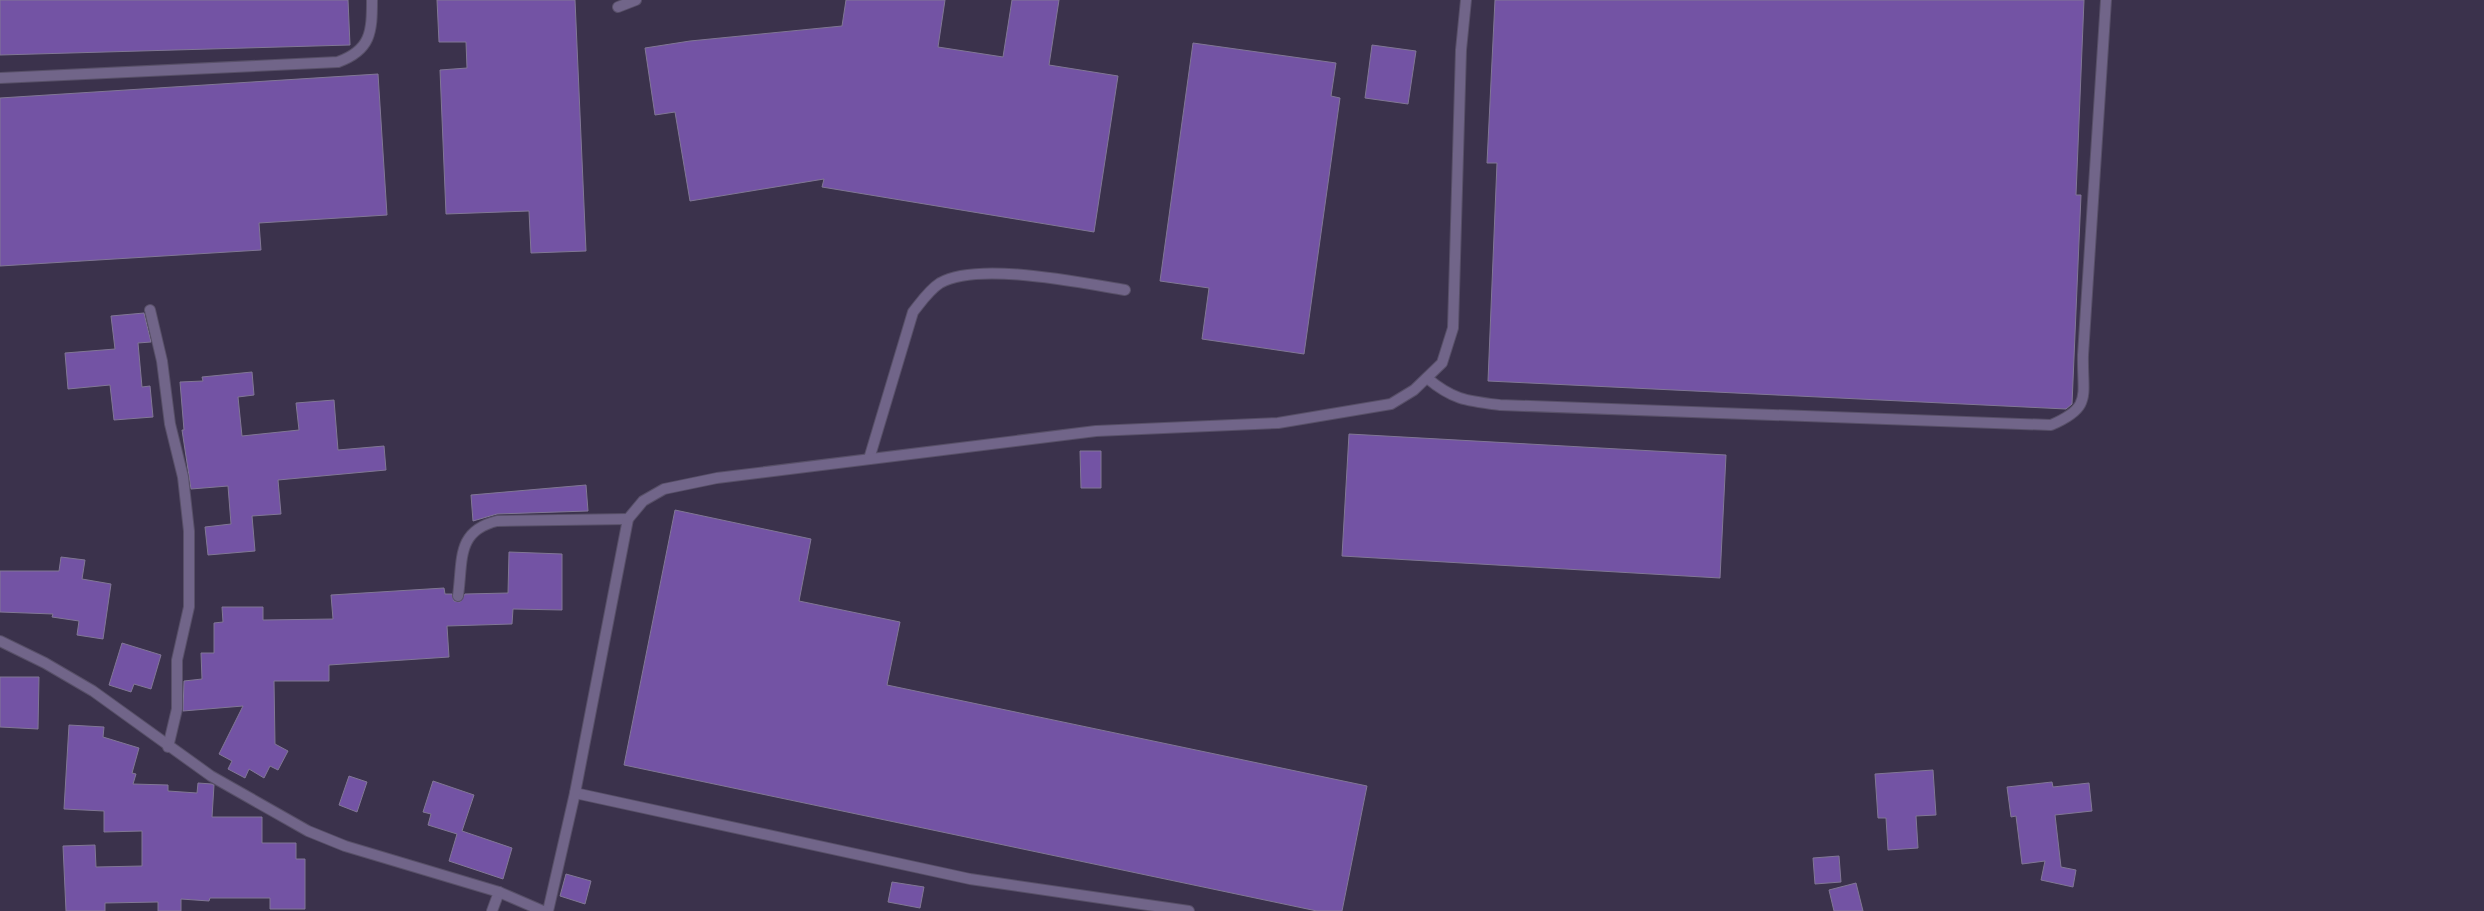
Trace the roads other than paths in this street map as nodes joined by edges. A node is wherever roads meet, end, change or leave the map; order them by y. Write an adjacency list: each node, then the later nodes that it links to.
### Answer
1 (372, 0): 6 (street)
2 (636, 0): 5 (street)
3 (1466, 0): 9 (street)
4 (2106, 0): 9 (street)
5 (618, 7)
6 (0, 78)
7 (1126, 290): 10 (street)
8 (150, 310): 14 (street)
9 (1426, 378): 10 (street)
10 (869, 459): 11 (street)
11 (628, 520): 12 (street); 15 (street)
12 (458, 596)
13 (0, 641): 14 (street)
14 (168, 747): 16 (street)
15 (575, 793): 19 (street); 20 (street)
16 (499, 892): 17 (street); 18 (street)
17 (492, 911)
18 (543, 911)
19 (548, 911)
20 (1189, 911)

